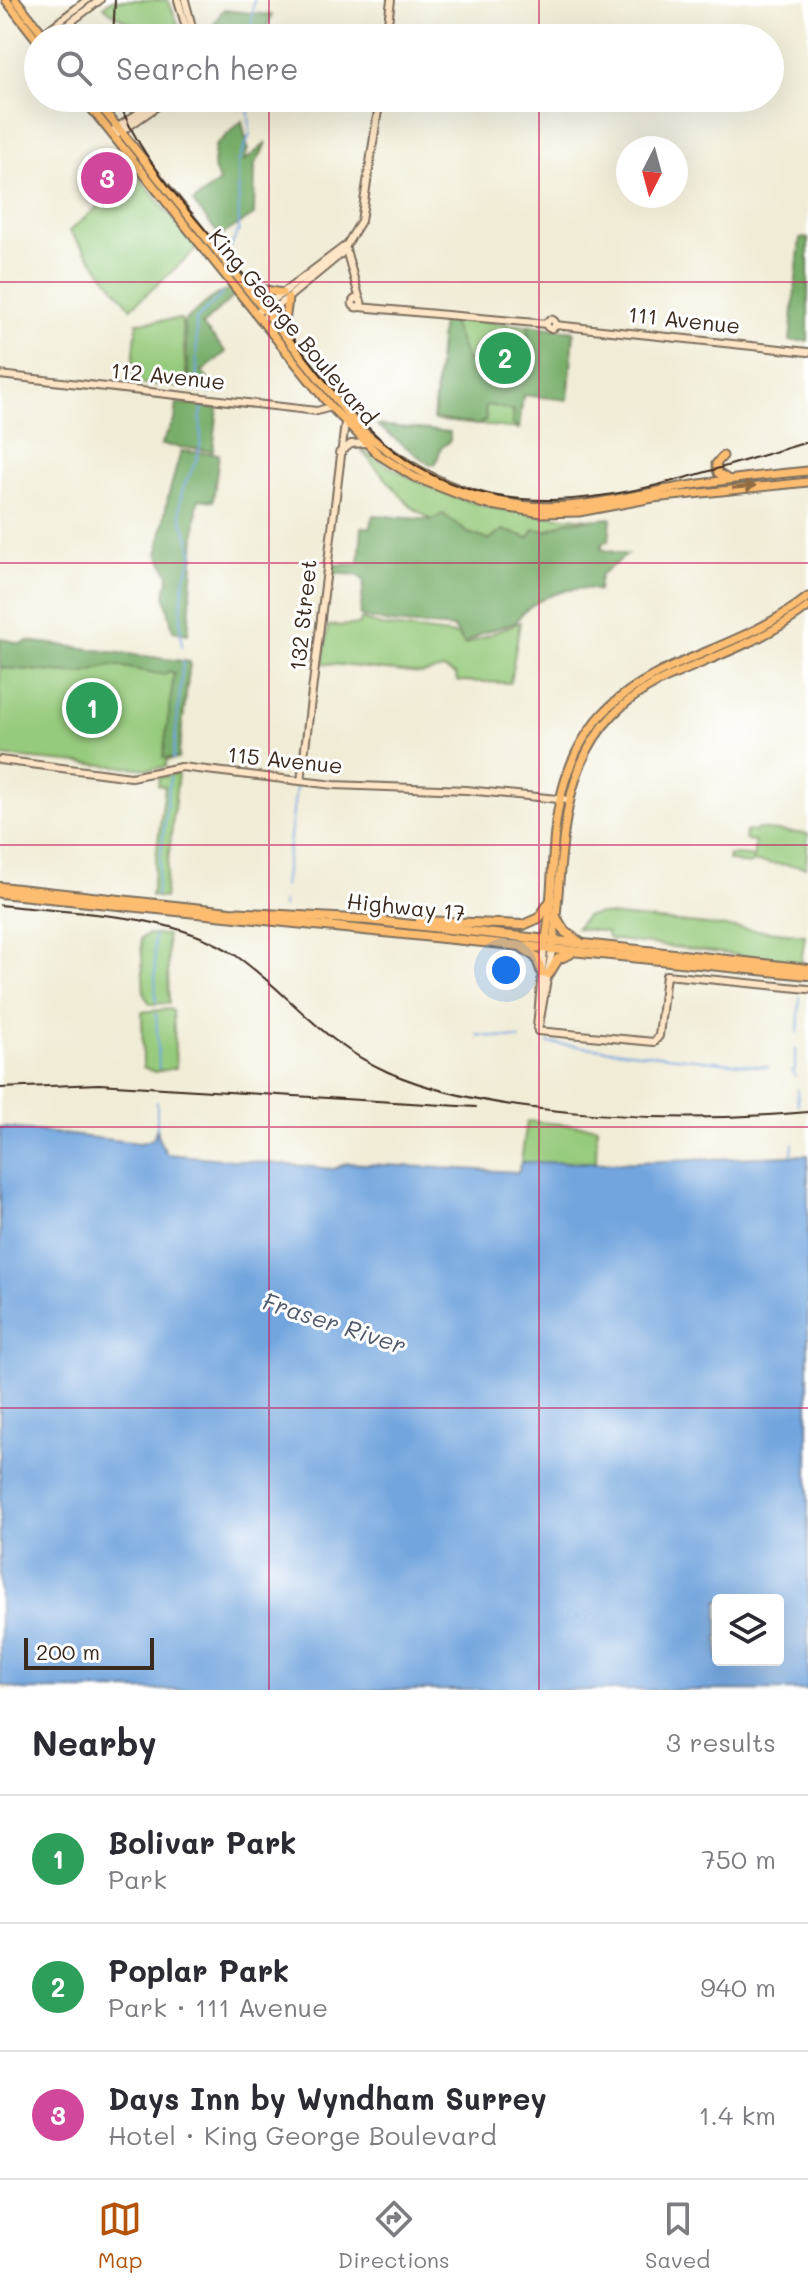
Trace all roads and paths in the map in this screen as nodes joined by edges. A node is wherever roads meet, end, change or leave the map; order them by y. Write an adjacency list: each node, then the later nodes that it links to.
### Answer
1 (6, 0): 7 (main road)
2 (16, 0): 8 (main road)
3 (178, 0): 11 (street)
4 (185, 0): 12 (street)
5 (391, 0): 13 (street)
6 (93, 1): 9 (street); 10 (street)
7 (29, 24)
8 (32, 24)
9 (61, 24)
10 (70, 24)
11 (185, 24)
12 (191, 24)
13 (388, 24)
14 (97, 112): 19 (main road, King George Boulevard)
15 (103, 112): 19 (main road, King George Boulevard)
16 (142, 112): 19 (street)
17 (148, 112): 19 (street)
18 (378, 112): 20 (street)
19 (117, 132): 21 (main road, King George Boulevard); 24 (main road, King George Boulevard)
20 (345, 246): 22 (street); 26 (street, 111 Avenue)
21 (248, 287): 22 (main road); 23 (main road, King George Boulevard)
22 (285, 296): 23 (street); 25 (main road)
23 (267, 310): 24 (street); 25 (main road, King George Boulevard)
24 (259, 317): 28 (main road, King George Boulevard)
25 (284, 334): 28 (main road, King George Boulevard)
26 (808, 352)
27 (0, 375): 28 (street, 112 Avenue)
28 (335, 406): 29 (main road, King George Boulevard); 34 (main road, King George Boulevard)
29 (345, 423): 30 (main road, King George Boulevard); 31 (street, 132 Street)
30 (366, 443): 31 (street); 35 (main road, King George Boulevard, one-way to 35)
31 (339, 453): 39 (street, 132 Street)
32 (723, 456): 34 (main road)
33 (808, 471): 34 (main road, King George Boulevard)
34 (728, 479)
35 (808, 482)
36 (808, 597): 40 (main road)
37 (808, 607): 40 (main road)
38 (0, 760): 39 (street, 115 Avenue)
39 (301, 781): 40 (street, 115 Avenue)
40 (564, 800): 42 (main road); 43 (main road)
41 (0, 890): 44 (highway, Highway 17); 47 (highway, Highway 17)
42 (551, 900): 44 (highway); 46 (main road)
43 (556, 917): 45 (highway); 46 (main road)
44 (368, 920): 46 (highway, Highway 17)
45 (582, 943): 46 (highway, Highway 17); 49 (highway, Highway 17)
46 (550, 945): 47 (highway, Highway 17); 48 (highway, Highway 17); 49 (highway); 51 (street)
47 (518, 946): 51 (highway)
48 (577, 953): 50 (highway, Highway 17); 51 (highway)
49 (675, 954): 50 (highway, Highway 17)
50 (808, 972)
51 (545, 974): 52 (street)
52 (808, 989)

